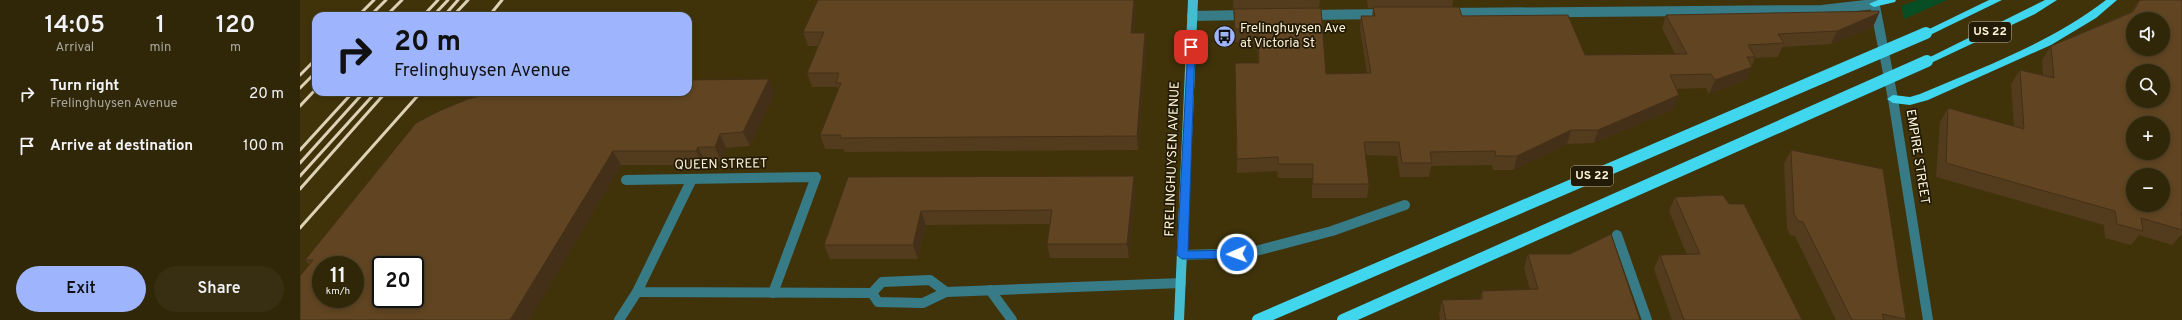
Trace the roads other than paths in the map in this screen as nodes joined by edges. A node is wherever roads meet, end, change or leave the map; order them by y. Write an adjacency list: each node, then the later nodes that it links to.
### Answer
1 (1193, 0): 11 (main road, FRELINGHUYSEN AVENUE)
2 (1891, 0): 6 (highway)
3 (1997, 0): 27 (highway, US 22, bridge)
4 (2052, 0): 28 (highway, US 22, bridge)
5 (2112, 0): 12 (highway)
6 (1874, 2): 8 (street); 12 (street, EMPIRE STREET)
7 (1394, 14): 10 (street)
8 (1441, 14)
9 (1259, 15): 11 (street)
10 (1298, 15)
11 (1192, 16): 17 (main road, FRELINGHUYSEN AVENUE)
12 (1893, 99): 30 (street, EMPIRE STREET)
13 (692, 179): 14 (street, QUEEN STREET); 20 (street); 21 (street, QUEEN STREET)
14 (626, 180)
15 (1405, 205): 17 (street)
16 (1617, 235): 29 (street)
17 (1182, 255): 18 (main road, FRELINGHUYSEN AVENUE)
18 (1181, 283): 19 (street); 26 (main road, FRELINGHUYSEN AVENUE)
19 (990, 290): 22 (street); 25 (street)
20 (637, 292): 21 (street); 24 (street)
21 (772, 292): 23 (street)
22 (946, 292): 23 (street); 23 (street)
23 (872, 293)
24 (619, 320)
25 (1012, 320)
26 (1179, 320)
27 (1258, 320)
28 (1343, 320)
29 (1646, 320)
30 (1928, 320)

